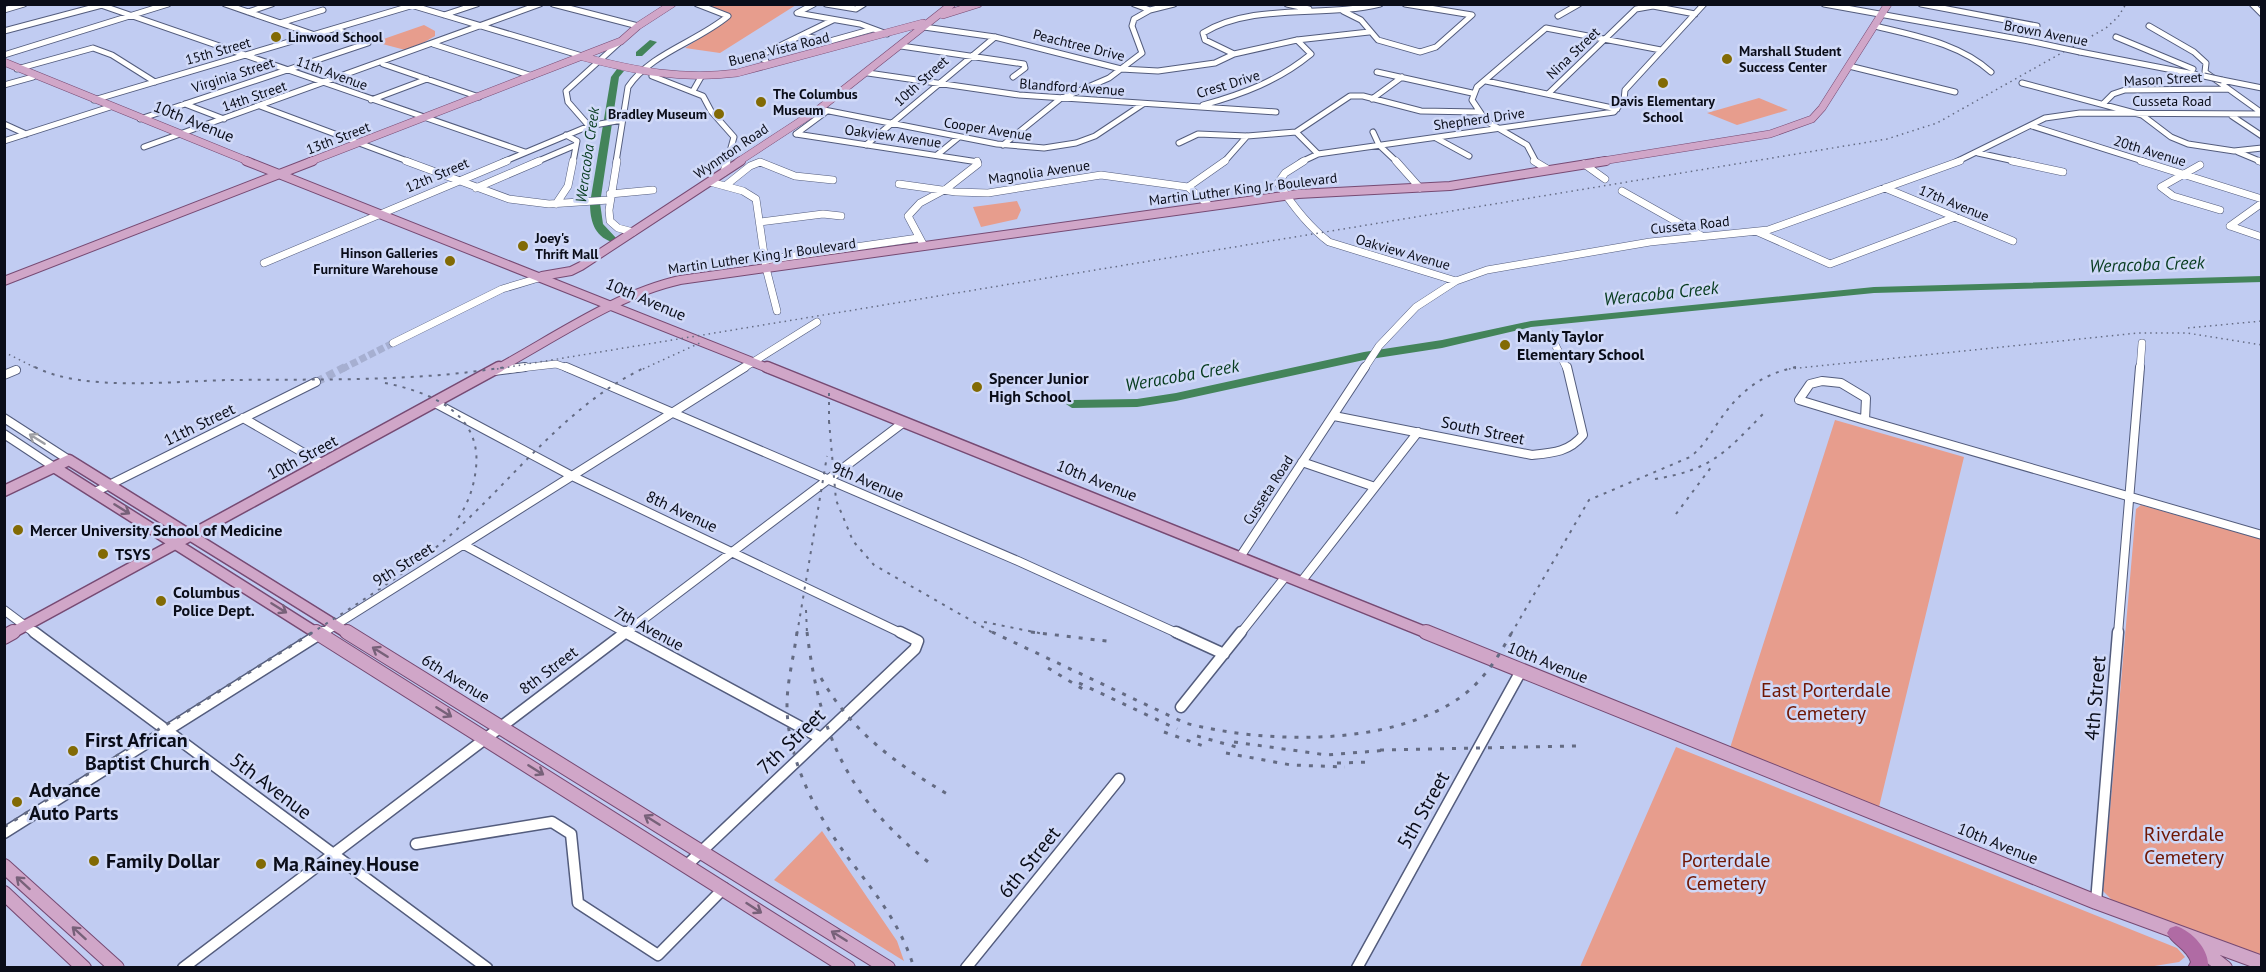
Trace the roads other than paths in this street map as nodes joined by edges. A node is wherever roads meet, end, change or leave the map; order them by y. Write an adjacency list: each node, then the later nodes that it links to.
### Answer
1 (24, 4): 28 (street)
2 (168, 4): 37 (street)
3 (225, 4): 33 (street)
4 (272, 4): 33 (street)
5 (477, 4): 38 (street)
6 (540, 4): 44 (street, 14th Street)
7 (553, 4): 45 (street)
8 (672, 4): 45 (main road, 13th Street)
9 (697, 4): 80 (street)
10 (814, 4): 42 (street)
11 (826, 4): 27 (street)
12 (952, 4): 41 (main road, Wynnton Road)
13 (978, 4): 41 (main road, Buena Vista Road)
14 (1134, 4): 30 (street)
15 (1174, 4): 30 (street)
16 (1380, 4): 32 (street)
17 (1405, 4): 54 (street)
18 (1579, 4): 40 (street)
19 (1704, 4): 34 (street)
20 (1824, 4): 35 (street, Brown Avenue)
21 (1888, 4): 35 (main road, Martin Luther King Jr Boulevard)
22 (1921, 4): 47 (street)
23 (2252, 4): 36 (street)
24 (100, 5): 37 (street, 11th Avenue); 53 (street)
25 (412, 5): 38 (street); 50 (street, 15th Street)
26 (1288, 5): 31 (street); 39 (street)
27 (862, 6)
28 (4, 10)
29 (323, 10): 43 (street)
30 (1150, 10): 78 (street)
31 (1319, 11): 32 (street); 39 (street)
32 (1343, 11): 54 (street)
33 (247, 12): 43 (street)
34 (1695, 14): 61 (street, Nina Street); 66 (street)
35 (1882, 14): 46 (main road, Martin Luther King Jr Boulevard); 84 (street, Brown Avenue, bridge)
36 (2262, 14)
37 (132, 15): 68 (street); 69 (street, 11th Avenue)
38 (444, 15): 44 (street)
39 (1289, 15): 67 (street)
40 (1558, 16)
41 (936, 18): 48 (main road, Wynnton Road); 52 (main road, Buena Vista Road)
42 (835, 20): 51 (street); 58 (street)
43 (279, 23): 57 (street)
44 (480, 26): 64 (street, 14th Street); 71 (street)
45 (638, 26): 63 (main road, 13th Street)
46 (1875, 26): 76 (main road, Martin Luther King Jr Boulevard); 82 (street)
47 (2037, 26)
48 (924, 27): 55 (main road, Wynnton Road); 60 (street, Peachtree Drive)
49 (2149, 27): 84 (street)
50 (336, 29): 57 (street, 15th Street); 79 (street, Virginia Street)
51 (873, 29): 56 (street); 58 (street)
52 (903, 30): 55 (main road); 56 (main road, Buena Vista Road)
53 (4, 31)
54 (1369, 32): 62 (street, Peachtree Drive)
55 (916, 33): 65 (main road, Wynnton Road)
56 (887, 34): 75 (main road, Buena Vista Road)
57 (315, 35): 69 (street, 15th Street)
58 (803, 36): 75 (street)
59 (2116, 36): 84 (street)
60 (994, 37): 70 (street, 10th Street); 78 (street, Peachtree Drive)
61 (1604, 39): 66 (street); 92 (street); 103 (street, Nina Street)
62 (1297, 40): 67 (street, Peachtree Drive); 114 (street, Crest Drive)
63 (621, 41): 71 (main road, 13th Street); 72 (street)
64 (434, 44): 74 (street, 14th Street); 85 (street)
65 (901, 46): 70 (street); 83 (main road, Wynnton Road)
66 (1661, 50): 115 (street)
67 (1234, 54): 78 (street, Peachtree Drive)
68 (4, 55)
69 (248, 55): 79 (street, 11th Avenue); 93 (street, 15th Street)
70 (971, 55): 89 (street); 97 (street, 10th Street)
71 (582, 56): 72 (main road, Buena Vista Road); 85 (main road, 13th Street)
72 (599, 61): 80 (main road, Buena Vista Road); 129 (street)
73 (4, 62): 77 (main road, 10th Avenue)
74 (382, 64): 91 (street); 95 (street, 14th Street)
75 (766, 65): 88 (main road, Buena Vista Road)
76 (1850, 66): 101 (street); 158 (main road, Martin Luther King Jr Boulevard)
77 (17, 69): 87 (main road, 10th Avenue); 93 (street)
78 (1121, 69): 105 (street)
79 (288, 70): 95 (street, 11th Avenue); 109 (street, Virginia Street)
80 (637, 72): 86 (main road, Buena Vista Road); 126 (street)
81 (1377, 72): 90 (street)
82 (1991, 72)
83 (868, 73): 97 (street, Blandford Avenue); 116 (main road, Wynnton Road)
84 (2204, 74): 98 (street, Brown Avenue, bridge); 99 (street)
85 (532, 76): 104 (main road, 13th Street)
86 (652, 76): 88 (main road, Buena Vista Road); 100 (street)
87 (33, 77): 96 (street); 107 (main road, 10th Avenue)
88 (701, 77): 100 (street)
89 (1013, 77)
90 (1402, 77): 102 (street); 106 (street)
91 (427, 78): 104 (street); 108 (street)
92 (1486, 81): 102 (street); 103 (street)
93 (155, 82): 107 (street, 15th Street)
94 (2022, 82): 111 (street, 20th Avenue)
95 (324, 84): 108 (street, 11th Avenue); 112 (street, 14th Street)
96 (4, 85)
97 (941, 85): 105 (street, Blandford Avenue); 128 (street, 10th Street)
98 (2262, 88)
99 (2228, 89): 111 (street, Mason Street); 120 (street)
100 (693, 91): 162 (street)
101 (1956, 92)
102 (1472, 93): 119 (street)
103 (1548, 94): 115 (street)
104 (479, 97): 123 (main road, 13th Street)
105 (1060, 99): 110 (street, Blandford Avenue); 148 (street)
106 (1372, 99): 119 (street); 132 (street)
107 (94, 100): 113 (main road, 10th Avenue)
108 (371, 100): 123 (street, 11th Avenue)
109 (184, 104): 124 (street, Virginia Street); 125 (street)
110 (1143, 104): 114 (street, Blandford Avenue); 148 (street, Cooper Avenue)
111 (2104, 104): 121 (street, 20th Avenue)
112 (260, 106): 125 (street, 14th Street); 143 (street)
113 (110, 107): 124 (main road, 10th Avenue); 134 (street)
114 (1194, 107): 118 (street, Blandford Avenue)
115 (1618, 109): 131 (street, Shepherd Drive)
116 (819, 110): 117 (street, Cooper Avenue); 162 (main road, Wynnton Road)
117 (827, 111): 128 (street, Cooper Avenue); 135 (street, Wynnton Road)
118 (1276, 112)
119 (1478, 112): 131 (street)
120 (2262, 114): 122 (street, Cusseta Road)
121 (2142, 115): 122 (street, Cusseta Road); 130 (street, Cusseta Road); 151 (street, 20th Avenue)
122 (2231, 115): 139 (street)
123 (425, 118): 143 (main road, 13th Street); 152 (street, 11th Avenue)
124 (140, 119): 136 (main road, 10th Avenue)
125 (224, 119): 136 (street, 14th Street)
126 (622, 120): 129 (street, 12th Street); 180 (street)
127 (4, 124): 134 (street)
128 (893, 125): 140 (street, Cooper Avenue); 147 (street, 10th Street)
129 (589, 126): 137 (street, 12th Street)
130 (2032, 126): 153 (street, Cusseta Road); 165 (street, 20th Avenue)
131 (1497, 129): 141 (street, Shepherd Drive); 161 (street)
132 (1296, 132): 138 (street); 154 (street)
133 (1373, 132): 145 (street)
134 (26, 134): 142 (street)
135 (796, 134): 147 (street, Oakview Avenue)
136 (180, 135): 149 (street, 14th Street); 164 (main road, 10th Avenue)
137 (566, 135): 146 (street); 152 (street, 12th Street)
138 (1247, 136): 144 (street); 172 (street)
139 (2262, 136)
140 (959, 137): 148 (street, Cooper Avenue); 155 (street)
141 (1436, 138): 145 (street, Shepherd Drive); 156 (street)
142 (4, 141)
143 (362, 143): 164 (main road, 13th Street); 168 (street)
144 (1179, 143)
145 (1377, 144): 154 (street, Shepherd Drive); 174 (street)
146 (576, 145): 173 (street); 182 (street)
147 (866, 145): 155 (street, Oakview Avenue)
148 (1003, 145)
149 (144, 147)
150 (2262, 148): 151 (street)
151 (2234, 151): 157 (street)
152 (525, 152): 168 (street, 12th Street)
153 (1978, 153): 163 (street); 175 (street, Cusseta Road)
154 (1318, 154): 179 (street, Shepherd Drive)
155 (937, 155): 160 (street, Oakview Avenue)
156 (1469, 156)
157 (2262, 162)
158 (1584, 164): 161 (main road, Martin Luther King Jr Boulevard); 166 (street)
159 (2199, 165): 165 (street)
160 (973, 168): 176 (street)
161 (1549, 170): 174 (main road, Martin Luther King Jr Boulevard)
162 (724, 172): 169 (main road, Wynnton Road)
163 (2063, 172)
164 (282, 174): 185 (main road, 10th Avenue); 201 (main road, 13th Street)
165 (2185, 174): 181 (street, 20th Avenue); 184 (street)
166 (1605, 179)
167 (832, 180): 171 (street)
168 (457, 182): 173 (street); 185 (street, 12th Street)
169 (710, 182): 171 (street); 190 (main road, Wynnton Road)
170 (900, 184): 176 (street, Magnolia Avenue)
171 (725, 186): 188 (street)
172 (1188, 187): 176 (street, Magnolia Avenue); 183 (street)
173 (476, 188): 182 (street)
174 (1420, 188): 179 (main road, Martin Luther King Jr Boulevard)
175 (1885, 188): 187 (street, 17th Avenue); 192 (street, Cusseta Road)
176 (946, 189): 195 (street)
177 (653, 190): 180 (street)
178 (1622, 191): 193 (street)
179 (1286, 195): 183 (main road, Martin Luther King Jr Boulevard); 191 (street)
180 (610, 197): 182 (street); 190 (street)
181 (2262, 201): 189 (street)
182 (556, 204)
183 (1210, 206): 197 (main road, Martin Luther King Jr Boulevard)
184 (2220, 210)
185 (381, 213): 198 (street, 12th Street); 200 (main road, 10th Avenue)
186 (841, 216): 188 (street)
187 (1955, 217): 192 (street); 196 (street, 17th Avenue)
188 (760, 222): 199 (street)
189 (2230, 226): 194 (street)
190 (633, 232): 200 (main road, Wynnton Road)
191 (1317, 232): 202 (street, Oakview Avenue)
192 (1758, 232): 193 (street, Cusseta Road)
193 (1702, 236): 202 (street, Cusseta Road)
194 (2262, 237)
195 (918, 238): 197 (street); 199 (street)
196 (2013, 241)
197 (924, 246): 199 (main road, Martin Luther King Jr Boulevard)
198 (264, 263)
199 (766, 264): 203 (main road, Martin Luther King Jr Boulevard); 204 (street)
200 (542, 277): 203 (main road, 10th Avenue); 207 (street)
201 (4, 281)
202 (1456, 281): 209 (street, Cusseta Road)
203 (615, 305): 210 (main road, 10th Avenue); 212 (main road, 10th Street)
204 (777, 311)
205 (817, 322): 210 (street, 9th Street)
206 (1550, 334): 222 (street, South Street)
207 (393, 343)
208 (2142, 343): 234 (street, 4th Street)
209 (1379, 346): 217 (street, Cusseta Road)
210 (750, 363): 216 (street, 9th Street); 221 (main road, 10th Avenue)
211 (16, 369): 213 (street)
212 (494, 372): 215 (main road, 10th Street); 216 (street, 9th Avenue)
213 (4, 375)
214 (316, 382): 219 (street, 11th Street)
215 (435, 403): 226 (main road, 10th Street); 228 (street, 8th Avenue)
216 (671, 413): 228 (street, 9th Street); 229 (street, 9th Avenue)
217 (1334, 416): 222 (street); 225 (street, Cusseta Road)
218 (4, 418): 224 (street, 6th Avenue, one-way to 218)
219 (243, 418): 226 (street); 230 (street, 11th Street)
220 (1866, 420): 220 (street); 234 (street)
221 (904, 422): 229 (street, 8th Street); 240 (main road, 10th Avenue)
222 (1418, 432): 231 (street, South Street)
223 (4, 434): 227 (street)
224 (69, 460): 227 (main road); 230 (main road, 6th Avenue)
225 (1302, 462): 231 (street); 240 (street, Cusseta Road)
226 (323, 464): 235 (main road, 10th Street)
227 (54, 467): 232 (main road); 233 (main road)
228 (572, 476): 238 (street, 9th Street); 239 (street, 8th Avenue)
229 (826, 479): 239 (street, 8th Street); 250 (street, 9th Avenue)
230 (109, 485): 233 (street, 11th Street); 235 (main road, 6th Avenue)
231 (1375, 487): 242 (street, South Street)
232 (4, 491)
233 (95, 492): 237 (main road, one-way to 237)
234 (2131, 498): 236 (street); 266 (street, 4th Street)
235 (191, 535): 237 (main road, 10th Street); 245 (main road, 6th Avenue)
236 (2262, 535)
237 (176, 543): 244 (main road, 10th Street); 247 (main road, one-way to 247)
238 (464, 545): 245 (street, 9th Street); 246 (street, 7th Avenue)
239 (732, 551): 246 (street, 8th Street); 249 (street, 8th Avenue)
240 (1240, 557): 241 (main road, 10th Avenue)
241 (1286, 576): 242 (main road, 10th Avenue); 250 (street)
242 (1301, 582): 251 (main road, 10th Avenue)
243 (4, 610): 244 (street, 5th Avenue)
244 (25, 626): 248 (main road, 10th Street); 254 (street, 5th Avenue)
245 (337, 626): 247 (street, 9th Street); 253 (main road, 6th Avenue, one-way to 245)
246 (625, 633): 253 (street, 8th Street); 256 (street, 7th Avenue)
247 (321, 635): 254 (street, 9th Street); 255 (main road, one-way to 255)
248 (4, 637)
249 (918, 641): 256 (street, 7th Street)
250 (1224, 654): 252 (street)
251 (1521, 671): 266 (main road, 10th Avenue); 276 (street, 5th Street)
252 (1181, 707)
253 (501, 727): 255 (street, 8th Street); 260 (main road, 6th Avenue, one-way to 253)
254 (166, 729): 258 (street, 9th Street); 261 (street, 5th Avenue)
255 (487, 738): 261 (street, 8th Street); 262 (main road, one-way to 262)
256 (821, 738): 260 (street, 7th Street)
257 (1119, 779): 275 (street, 6th Street)
258 (4, 833)
259 (417, 844): 264 (street)
260 (702, 851): 262 (street, 7th Street); 274 (main road, 6th Avenue, one-way to 260)
261 (332, 855): 271 (street, 8th Street); 272 (street, 5th Avenue)
262 (687, 865): 264 (main road)
263 (4, 866): 270 (main road, one-way to 263)
264 (724, 888): 273 (main road, one-way to 273)
265 (4, 893): 269 (main road)
266 (2096, 902): 267 (main road, 10th Avenue)
267 (2176, 933): 268 (main road, 10th Avenue); 277 (highway); 278 (main road, 10th Avenue)
268 (2262, 963)
269 (84, 968)
270 (117, 968)
271 (183, 968)
272 (487, 968)
273 (848, 968)
274 (888, 968)
275 (966, 968)
276 (1357, 968)
277 (2196, 968)
278 (2225, 968)

